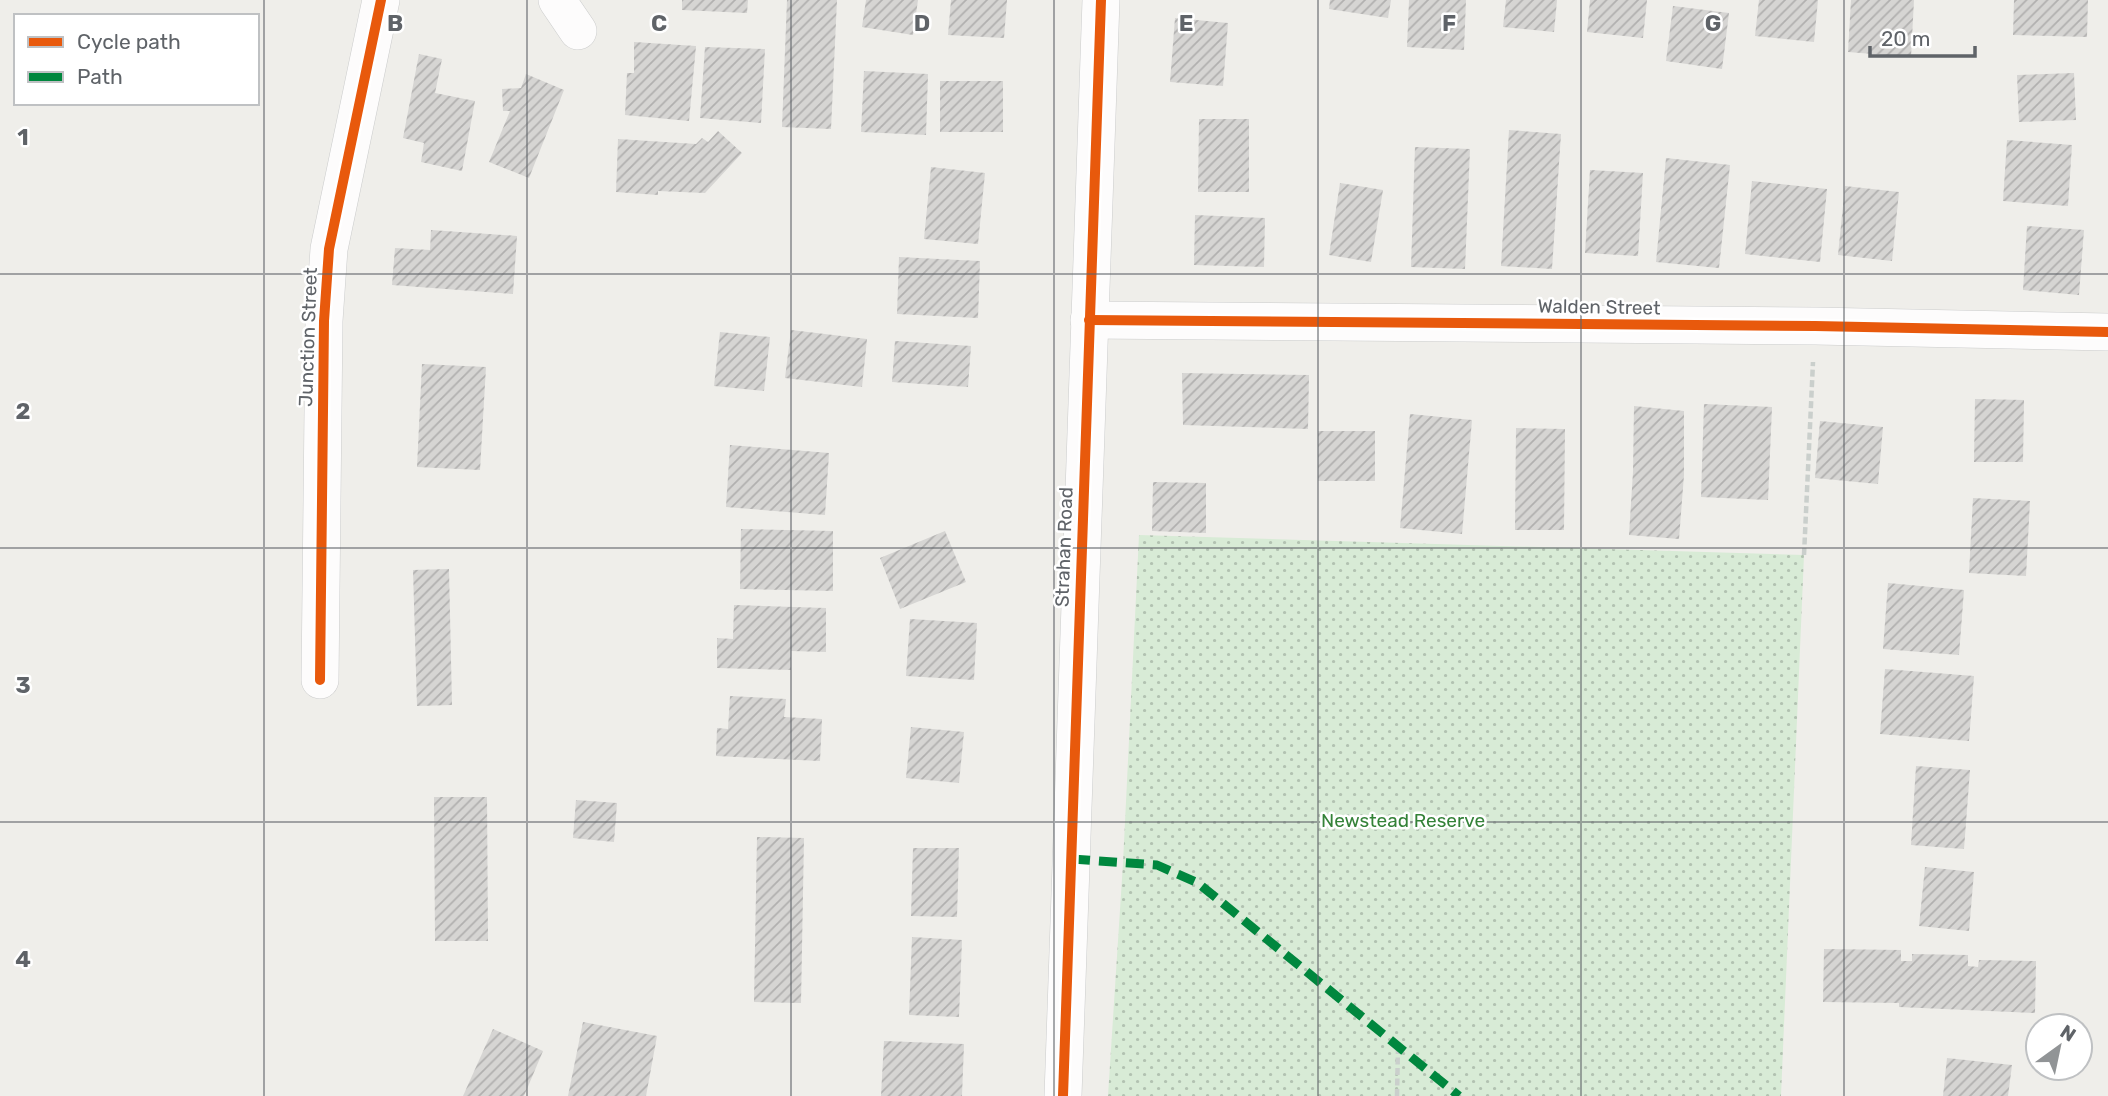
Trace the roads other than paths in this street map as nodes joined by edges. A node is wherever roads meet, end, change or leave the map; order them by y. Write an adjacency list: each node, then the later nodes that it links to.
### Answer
1 (381, 0): 7 (street, Junction Street)
2 (557, 0): 4 (street)
3 (1101, 0): 5 (street, Strahan Road)
4 (578, 30)
5 (1089, 320): 6 (street, Walden Street); 8 (street, Strahan Road)
6 (2108, 332)
7 (320, 680)
8 (1063, 1096)

